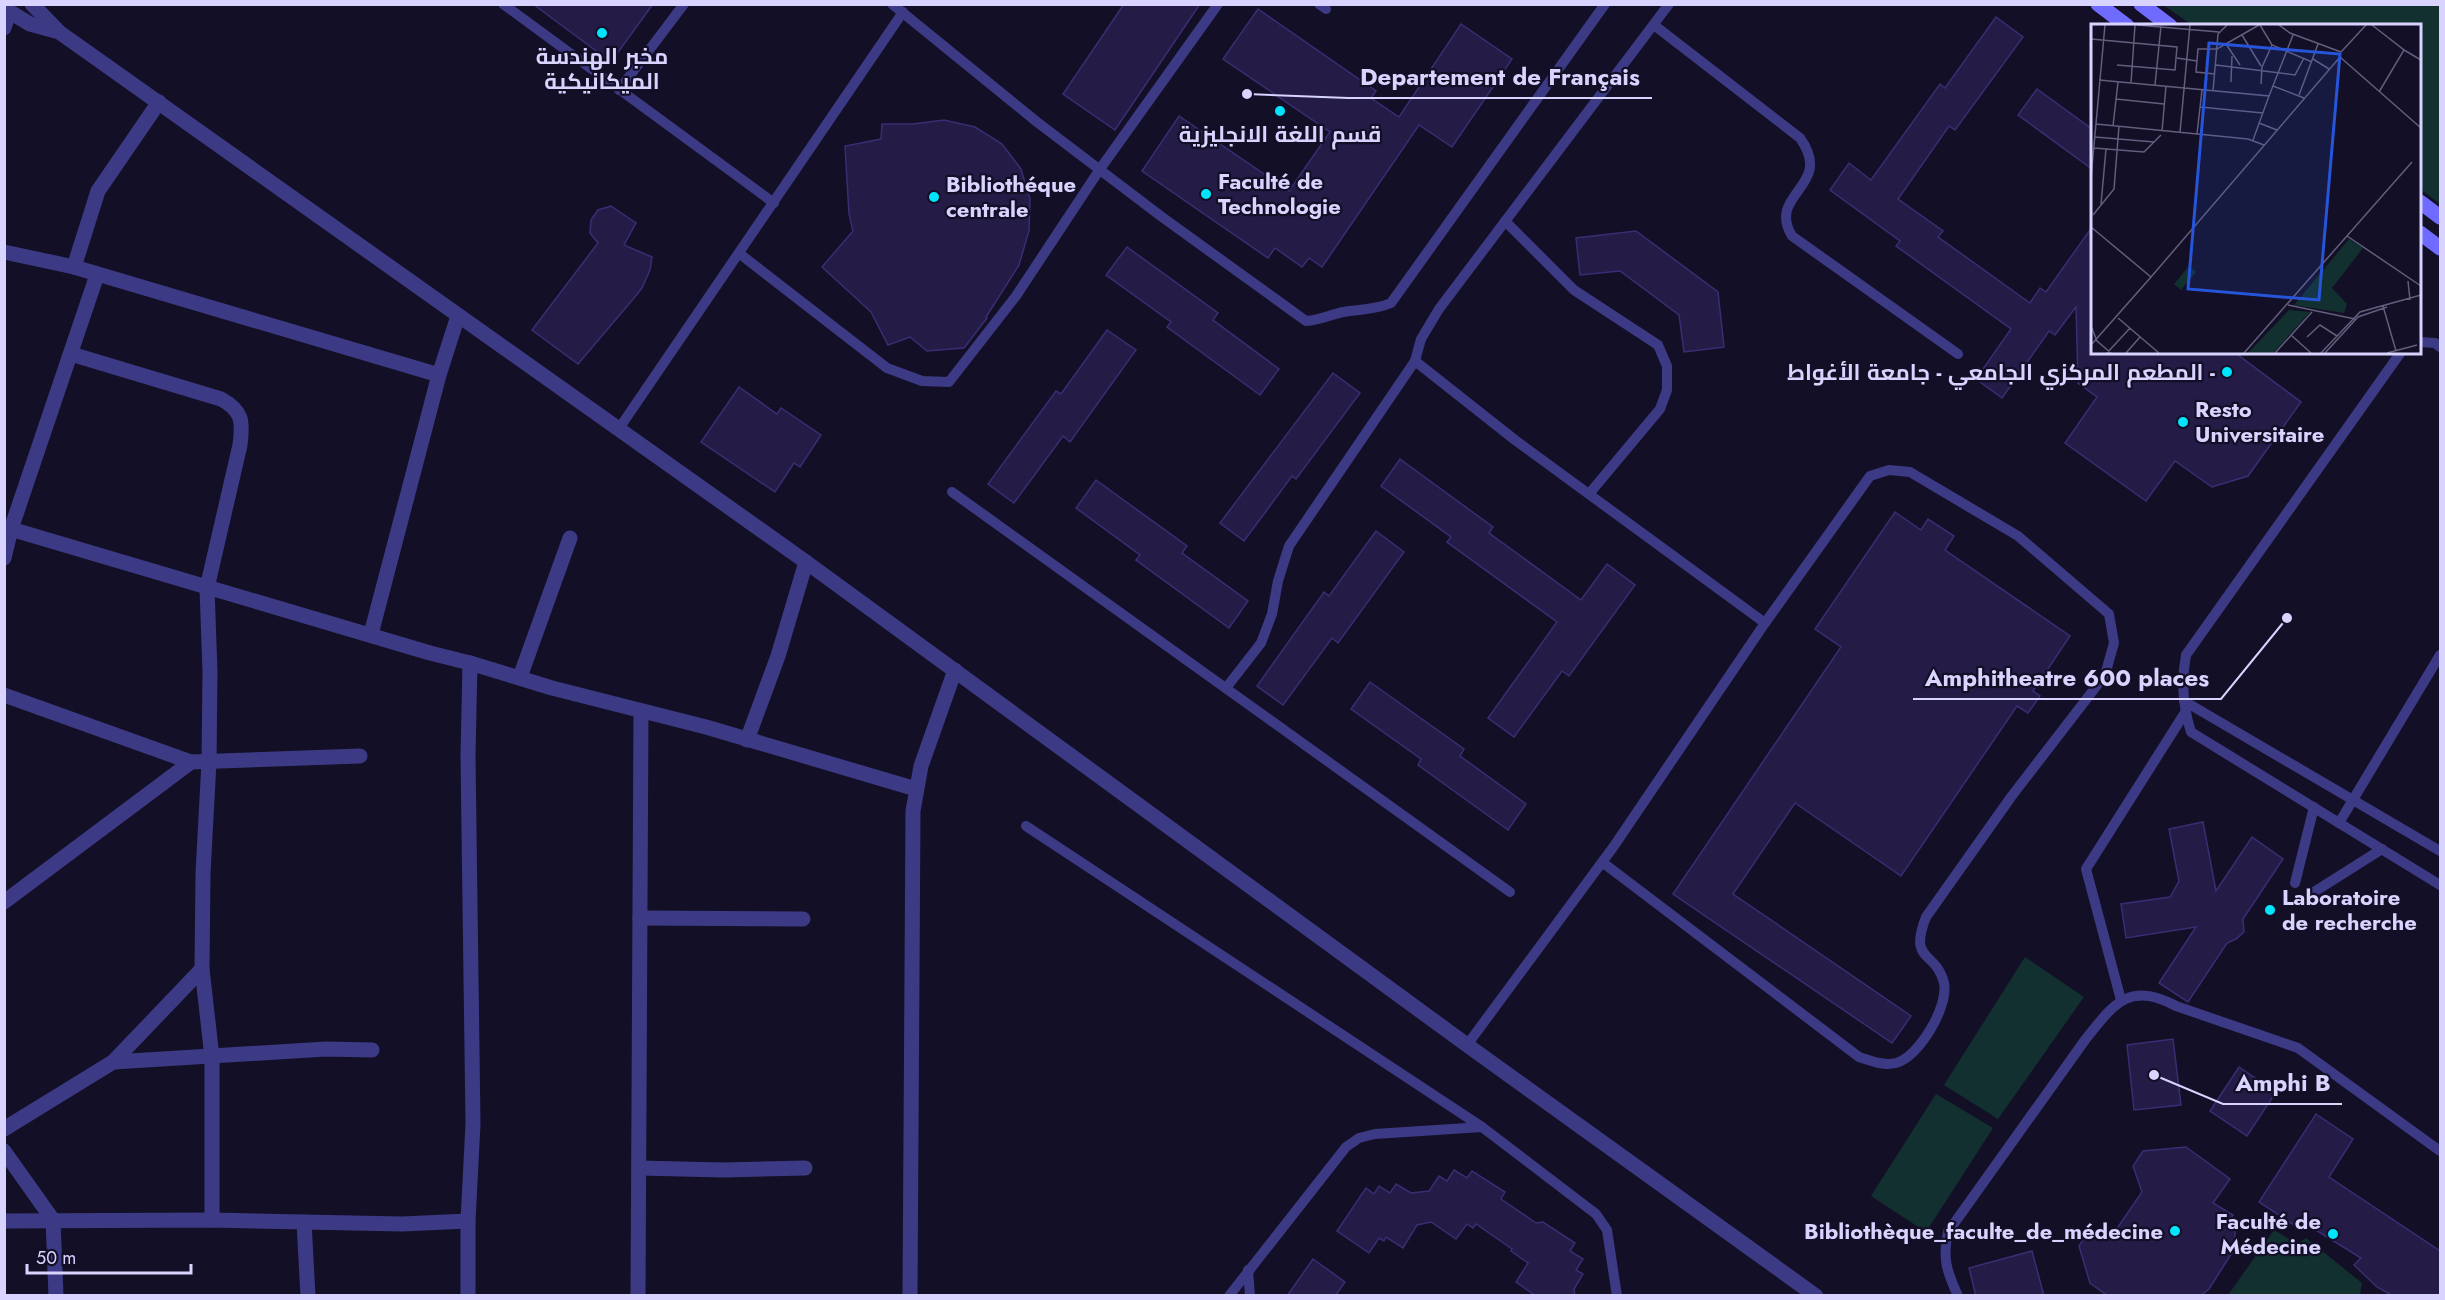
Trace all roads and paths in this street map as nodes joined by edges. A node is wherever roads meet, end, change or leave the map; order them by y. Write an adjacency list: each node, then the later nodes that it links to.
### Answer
1 (32, 4): 15 (street)
2 (503, 4): 16 (lane)
3 (684, 4): 16 (lane)
4 (892, 4): 10 (lane)
5 (1218, 4): 18 (lane)
6 (1605, 4): 18 (lane)
7 (1669, 4): 14 (lane)
8 (2098, 4): 12 (main road)
9 (2141, 4): 13 (main road)
10 (903, 12): 18 (lane); 19 (lane)
11 (10, 14): 15 (street)
12 (2124, 24)
13 (2167, 24)
14 (1654, 26): 22 (lane); 33 (lane)
15 (59, 32): 17 (street)
16 (619, 90): 19 (lane)
17 (159, 102): 27 (street); 29 (street)
18 (1100, 169): 26 (lane)
19 (774, 203): 26 (lane)
20 (2421, 203): 21 (main road)
21 (2440, 216)
22 (1505, 221): 35 (lane); 39 (lane)
23 (2421, 234): 24 (main road)
24 (2440, 248)
25 (4, 252): 27 (street)
26 (740, 254): 37 (lane)
27 (74, 267): 28 (street)
28 (97, 276): 32 (street); 36 (street)
29 (458, 316): 36 (street); 37 (street)
30 (2421, 342): 31 (lane)
31 (2440, 347)
32 (70, 354): 40 (street); 44 (street)
33 (1958, 354)
34 (2400, 354): 53 (lane)
35 (1415, 361): 39 (lane); 51 (lane)
36 (439, 375): 46 (street)
37 (618, 430): 43 (street)
38 (952, 492): 51 (lane)
39 (1589, 494): 45 (lane)
40 (8, 528): 42 (street); 44 (street)
41 (570, 538): 50 (street)
42 (4, 558)
43 (806, 562): 49 (street); 55 (street)
44 (207, 588): 46 (street); 58 (street)
45 (1765, 623): 66 (lane); 66 (lane)
46 (370, 634): 48 (street)
47 (2440, 655): 60 (lane)
48 (471, 663): 50 (street); 89 (street)
49 (955, 669): 59 (street); 76 (street)
50 (520, 677): 54 (street)
51 (1226, 688): 69 (lane)
52 (4, 695): 57 (street)
53 (2185, 706): 60 (lane); 61 (lane); 75 (lane)
54 (641, 711): 55 (street); 72 (street)
55 (747, 740): 59 (street)
56 (360, 756): 58 (street)
57 (191, 762): 58 (street); 71 (street)
58 (209, 762): 74 (street)
59 (916, 789): 96 (street)
60 (2352, 799): 62 (lane); 65 (lane)
61 (2314, 807): 62 (lane); 67 (lane)
62 (2339, 823): 64 (lane)
63 (1026, 826): 80 (lane)
64 (2382, 849): 68 (lane); 70 (lane)
65 (2440, 851)
66 (1602, 862): 76 (lane)
67 (2295, 883)
68 (2440, 885)
69 (1510, 892)
70 (2314, 892)
71 (4, 902)
72 (640, 918): 73 (street); 84 (street)
73 (803, 919)
74 (202, 969): 78 (street); 79 (street)
75 (2121, 1000): 83 (lane); 101 (lane)
76 (1467, 1045): 100 (street)
77 (372, 1050): 78 (street)
78 (212, 1057): 79 (street); 87 (street)
79 (113, 1062): 81 (street)
80 (1482, 1127): 91 (lane); 99 (lane)
81 (4, 1129)
82 (4, 1151): 86 (street)
83 (2440, 1151)
84 (639, 1168): 85 (street); 95 (street)
85 (805, 1168)
86 (53, 1220): 87 (street); 88 (street); 92 (street)
87 (212, 1220): 90 (street)
88 (4, 1221)
89 (468, 1221): 90 (street); 94 (street)
90 (304, 1222): 93 (street)
91 (1248, 1270): 97 (lane); 98 (lane)
92 (56, 1296)
93 (308, 1296)
94 (468, 1296)
95 (638, 1296)
96 (910, 1296)
97 (1229, 1296)
98 (1250, 1296)
99 (1617, 1296)
100 (1816, 1296)
101 (1958, 1296)

